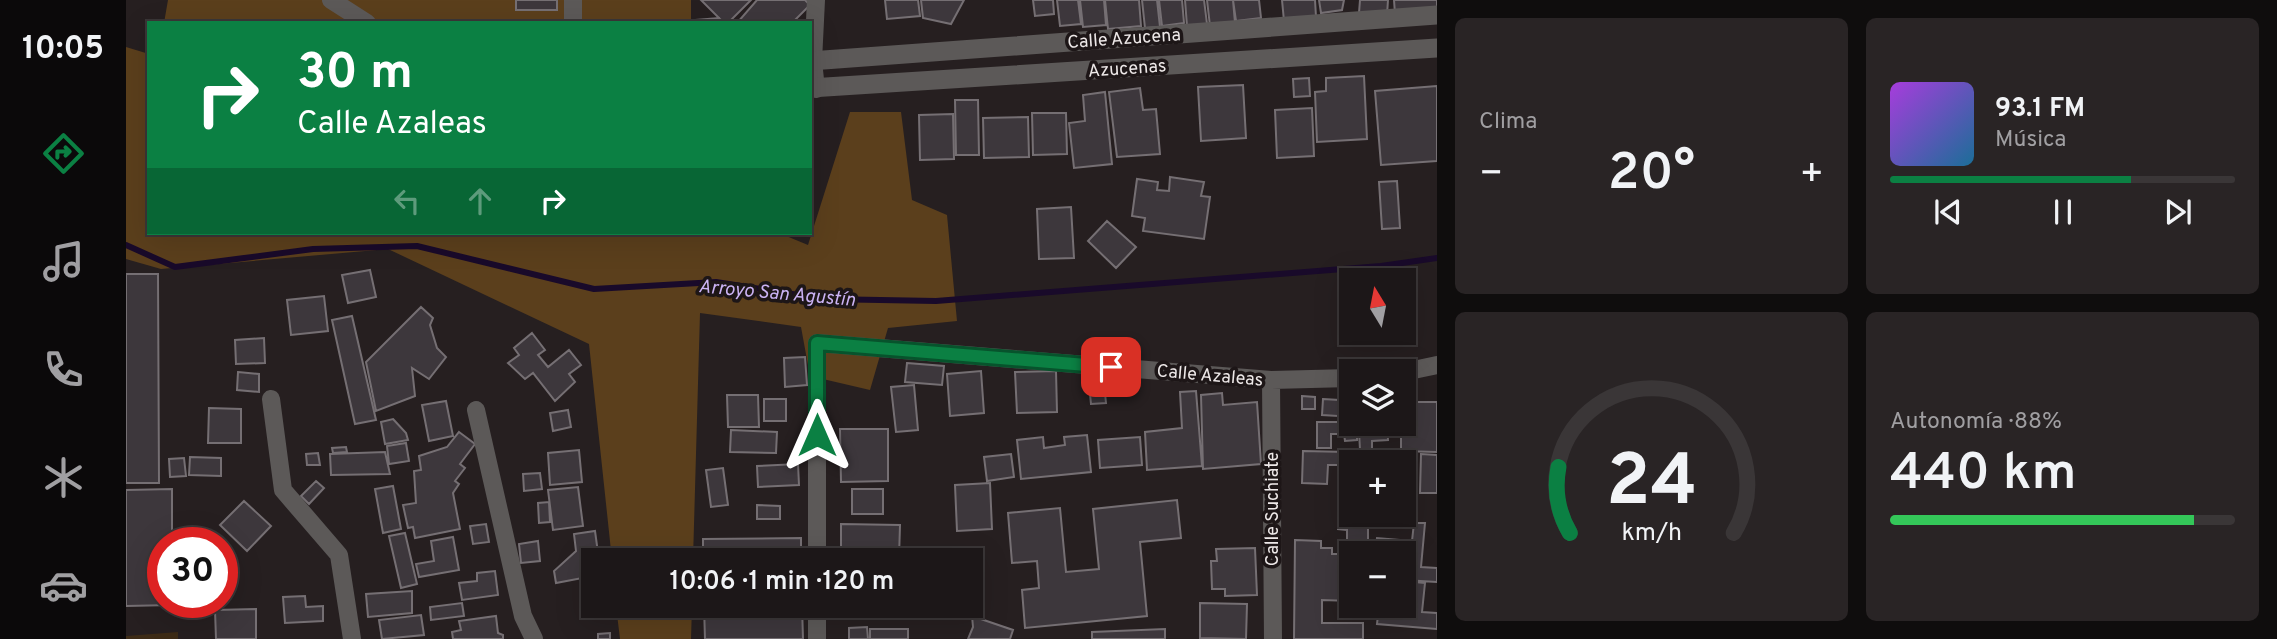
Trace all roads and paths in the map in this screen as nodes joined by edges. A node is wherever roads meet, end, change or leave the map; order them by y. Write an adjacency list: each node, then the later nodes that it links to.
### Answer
1 (331, 0): 5 (street)
2 (573, 0): 6 (street)
3 (816, 0): 8 (street)
4 (1437, 15): 8 (street, Calle Azucena)
5 (364, 21)
6 (573, 21)
7 (1437, 48): 9 (street, Azucenas)
8 (812, 61): 9 (street)
9 (813, 88)
10 (1437, 365): 11 (street)
11 (1416, 369)
12 (1339, 378): 13 (street, Calle Azaleas)
13 (1271, 380): 16 (street, Calle Azaleas); 21 (street, Calle Suchiate)
14 (271, 399): 18 (street)
15 (476, 410): 19 (street)
16 (817, 548)
17 (817, 618): 20 (street)
18 (352, 639)
19 (534, 639)
20 (817, 639)
21 (1273, 639)

